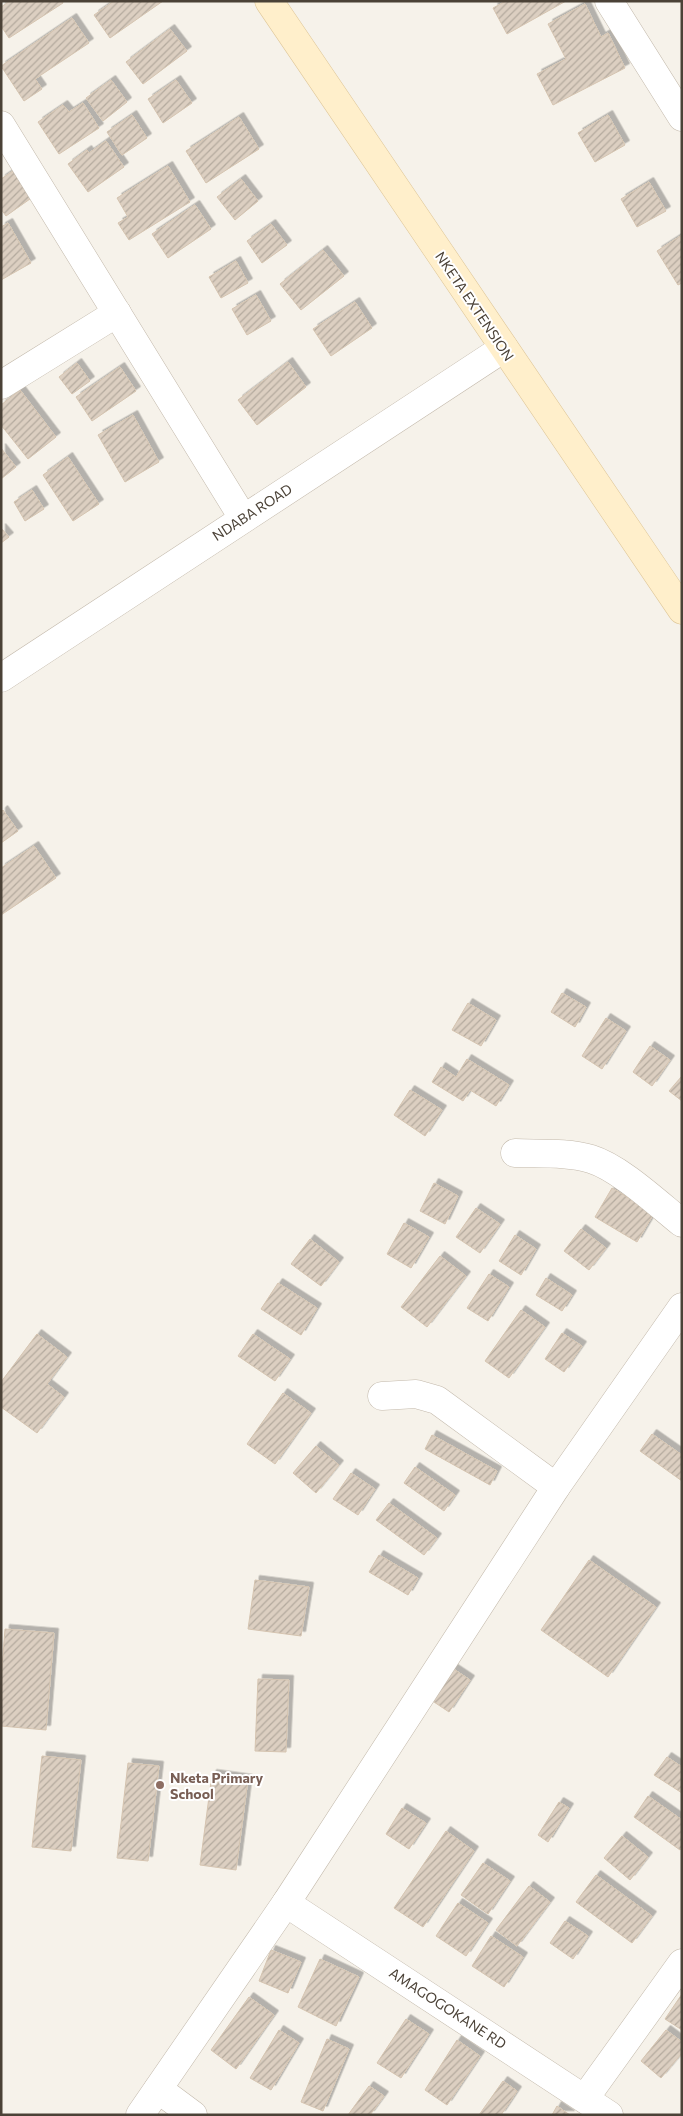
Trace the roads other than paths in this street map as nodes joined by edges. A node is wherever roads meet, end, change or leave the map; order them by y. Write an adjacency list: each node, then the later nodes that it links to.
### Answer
1 (269, 1): 6 (street, NKETA EXTENSION)
2 (608, 1): 3 (street)
3 (682, 117)
4 (1, 126): 5 (street)
5 (117, 314): 7 (street); 8 (street)
6 (504, 348): 8 (street, NDABA ROAD); 9 (street, NKETA EXTENSION)
7 (1, 385)
8 (243, 518): 10 (street, NDABA ROAD)
9 (682, 610)
10 (1, 678)
11 (515, 1153): 12 (street)
12 (682, 1223)
13 (682, 1307): 15 (street)
14 (382, 1396): 15 (street)
15 (556, 1487): 16 (street)
16 (286, 1903): 18 (street); 19 (street, AMAGOGOKANE RD)
17 (682, 1963): 19 (street)
18 (158, 2089): 20 (street); 21 (street)
19 (585, 2098): 22 (street, AMAGOGOKANE RD)
20 (140, 2115)
21 (193, 2115)
22 (609, 2115)

